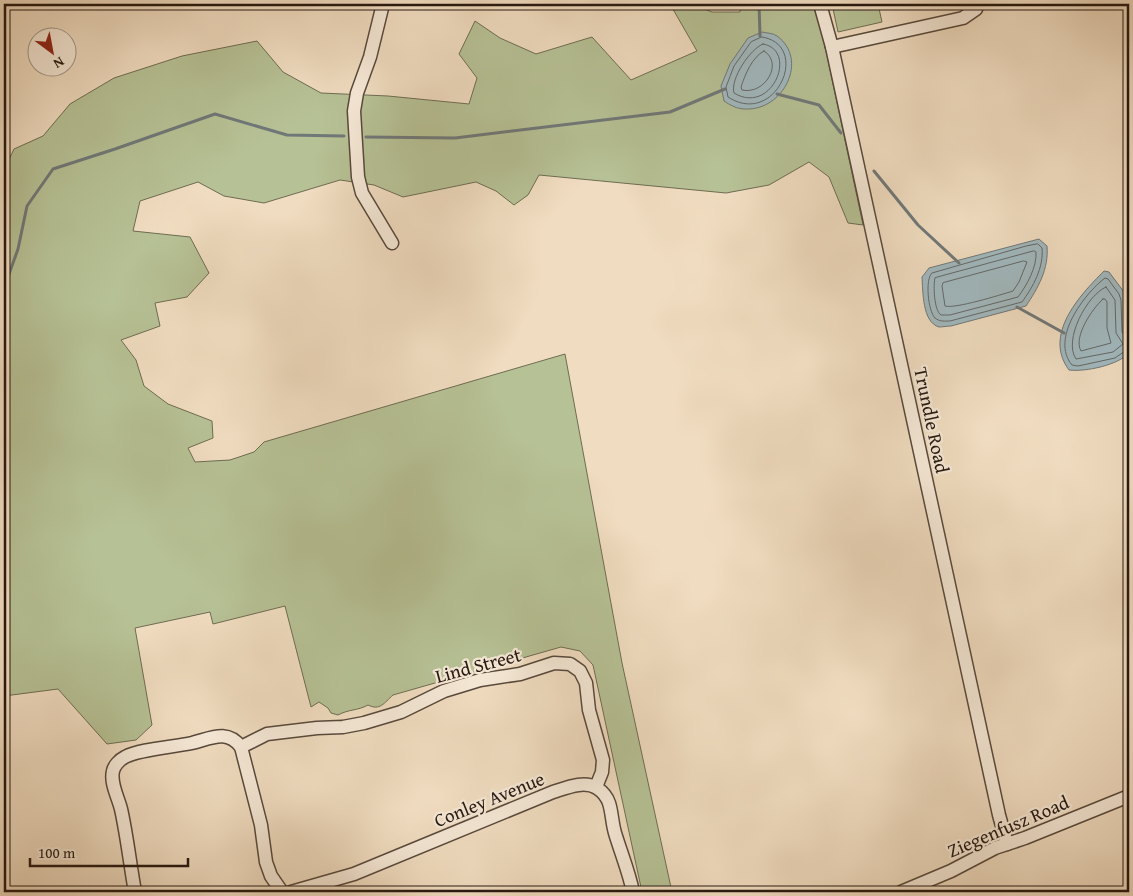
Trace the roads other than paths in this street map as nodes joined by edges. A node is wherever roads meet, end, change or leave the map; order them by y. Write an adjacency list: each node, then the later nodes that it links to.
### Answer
1 (383, 4): 5 (street)
2 (820, 4): 4 (street, Trundle Road)
3 (978, 4): 4 (street)
4 (832, 47): 9 (street, Trundle Road)
5 (392, 243)
6 (241, 747): 7 (street, Lind Street); 10 (street); 11 (street)
7 (596, 787): 12 (street, Conley Avenue); 13 (street)
8 (1129, 796): 9 (street, Ziegenfusz Road)
9 (1007, 844): 14 (street, Ziegenfusz Road)
10 (135, 892)
11 (282, 892)
12 (291, 892)
13 (633, 892)
14 (901, 892)

